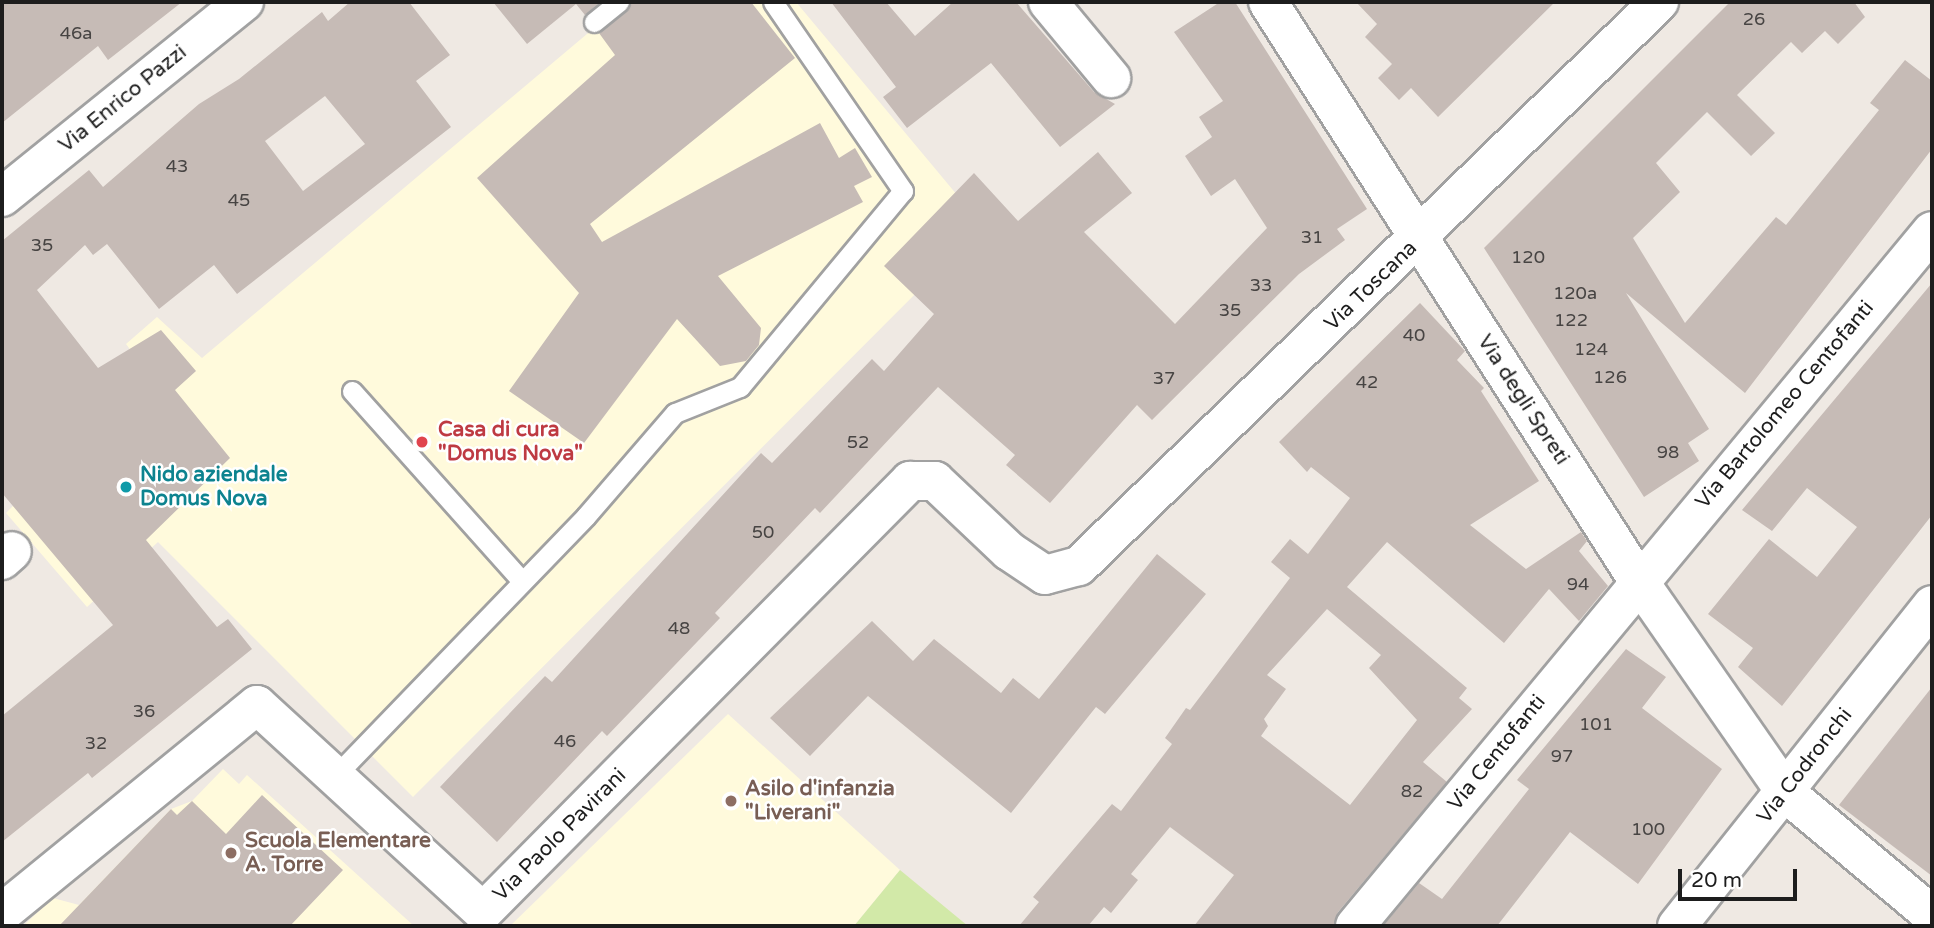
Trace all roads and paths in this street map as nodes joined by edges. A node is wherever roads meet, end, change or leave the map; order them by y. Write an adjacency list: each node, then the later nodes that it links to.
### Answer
1 (244, 2): 9 (street, Via Enrico Pazzi)
2 (619, 2): 7 (lane)
3 (773, 2): 15 (lane)
4 (1048, 2): 8 (street)
5 (1268, 2): 11 (street, Via degli Spreti)
6 (1659, 2): 11 (street, Via Toscana)
7 (594, 22)
8 (1111, 78)
9 (2, 197)
10 (1932, 231): 14 (street, Via Bartolomeo Centofanti)
11 (1419, 239): 13 (street, Via Toscana); 14 (street, Via degli Spreti)
12 (352, 391): 15 (lane)
13 (1079, 566): 17 (street, Via Paolo Pavirani)
14 (1638, 580): 18 (street, Via degli Spreti); 21 (street, Via Centofanti)
15 (522, 581): 17 (lane)
16 (1932, 605): 18 (street, Via Codronchi)
17 (335, 776): 19 (street, Via Paolo Pavirani)
18 (1786, 793): 20 (street, Via degli Spreti); 22 (street, Via Codronchi)
19 (2, 914)
20 (1932, 915)
21 (1356, 926)
22 (1676, 926)

